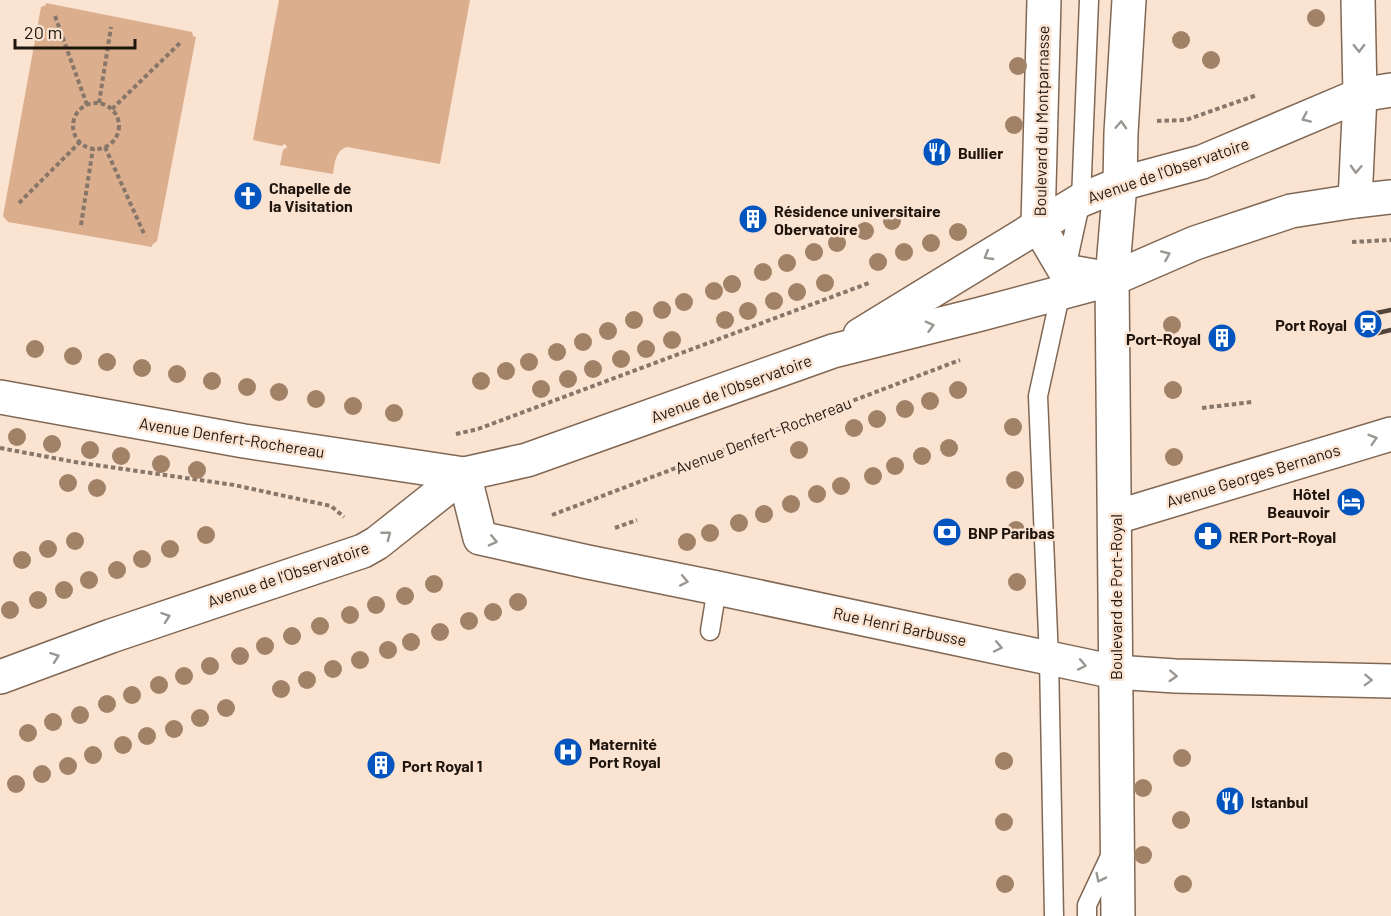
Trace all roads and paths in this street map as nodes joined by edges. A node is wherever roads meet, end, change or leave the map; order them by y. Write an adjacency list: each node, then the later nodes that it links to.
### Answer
1 (1044, 0): 23 (main road, Boulevard du Montparnasse)
2 (1089, 0): 19 (lane)
3 (1130, 0): 17 (main road, one-way to 3)
4 (1358, 0): 8 (main road, one-way to 8)
5 (55, 16): 10 (path)
6 (111, 27): 9 (path)
7 (182, 41): 11 (path)
8 (1375, 92): 17 (main road, Avenue de l'Observatoire, one-way to 17); 20 (main road, one-way to 20)
9 (99, 103): 10 (path); 11 (path)
10 (87, 105): 14 (path)
11 (112, 109): 15 (path)
12 (1186, 120): 13 (path)
13 (1155, 122)
14 (80, 142): 16 (path); 21 (path)
15 (105, 147): 16 (path); 24 (path)
16 (93, 148): 22 (path)
17 (1120, 184): 19 (main road, Avenue de l'Observatoire); 25 (main road)
18 (1391, 197): 20 (main road, Avenue de l'Observatoire)
19 (1081, 200): 23 (main road, Avenue de l'Observatoire); 27 (lane)
20 (1355, 201): 25 (main road, Avenue de l'Observatoire, one-way to 20)
21 (19, 203)
22 (81, 225)
23 (1038, 225): 27 (main road, Boulevard du Montparnasse); 28 (main road, Avenue de l'Observatoire, one-way to 28)
24 (145, 236)
25 (1112, 279): 27 (main road, Avenue de l'Observatoire); 38 (main road, Boulevard de Port-Royal)
26 (871, 282): 33 (path)
27 (1062, 282): 28 (main road, Avenue de l'Observatoire, one-way to 27); 44 (lane)
28 (833, 351): 36 (main road, Avenue de l'Observatoire)
29 (968, 357): 37 (path, Avenue Denfert-Rochereau)
30 (0, 397): 36 (main road, Avenue Denfert-Rochereau)
31 (1252, 402): 32 (path)
32 (1202, 408)
33 (454, 434)
34 (1391, 434): 38 (main road, Avenue Georges Bernanos, one-way to 34)
35 (0, 448): 40 (path)
36 (464, 474): 42 (main road, Rue Henri Barbusse, one-way to 42); 46 (main road, Avenue de l'Observatoire, one-way to 36)
37 (546, 517)
38 (1116, 517): 45 (main road, Boulevard de Port-Royal)
39 (636, 519): 41 (path)
40 (348, 520)
41 (615, 528)
42 (717, 588): 43 (lane); 44 (main road, Rue Henri Barbusse, one-way to 44)
43 (710, 631)
44 (1049, 659): 45 (main road, Rue Henri Barbusse, one-way to 45); 49 (lane)
45 (1115, 672): 47 (main road, Rue Henri Barbusse, one-way to 47); 48 (main road, Boulevard de Port-Royal)
46 (0, 677)
47 (1391, 681)
48 (1117, 841): 50 (lane, one-way to 50); 51 (main road, Boulevard de Port-Royal)
49 (1054, 916)
50 (1087, 916)
51 (1118, 916)

